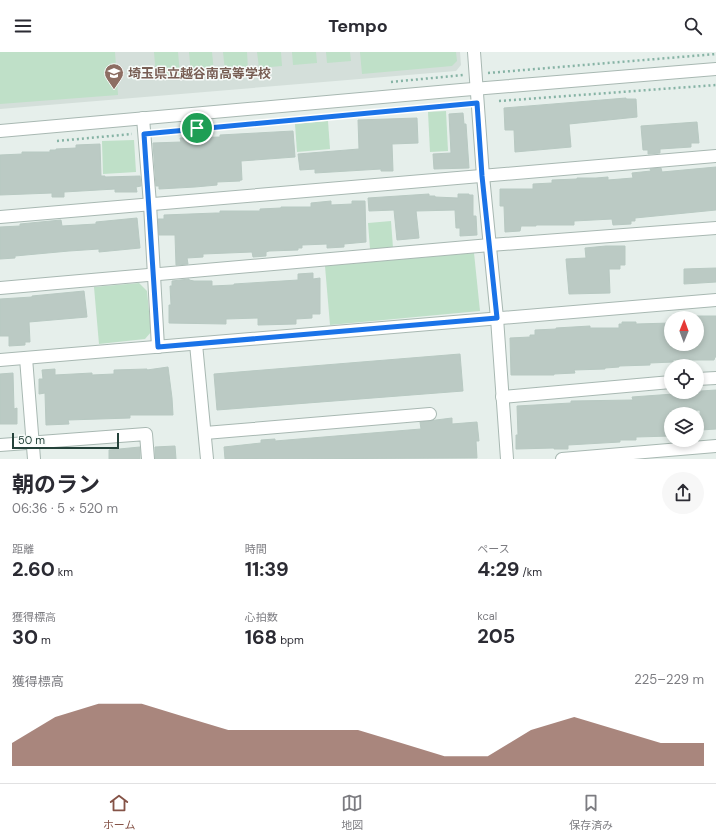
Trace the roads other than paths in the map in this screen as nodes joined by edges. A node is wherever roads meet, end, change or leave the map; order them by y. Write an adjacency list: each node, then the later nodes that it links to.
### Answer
1 (474, 52): 3 (street)
2 (716, 69): 3 (street)
3 (476, 89): 4 (street); 7 (street)
4 (142, 118): 5 (street); 8 (street)
5 (0, 131)
6 (716, 156): 7 (street)
7 (482, 176): 8 (street); 11 (street)
8 (150, 204): 9 (street); 12 (street)
9 (0, 217)
10 (716, 228): 11 (street)
11 (490, 245): 12 (street); 15 (street)
12 (153, 274): 13 (street); 17 (street)
13 (0, 288)
14 (716, 300): 15 (street)
15 (497, 318): 16 (street); 23 (street)
16 (196, 344): 17 (street); 25 (street)
17 (158, 347): 18 (street)
18 (26, 358): 19 (street); 26 (street)
19 (0, 360)
20 (716, 378): 21 (street)
21 (704, 379)
22 (664, 383): 23 (street)
23 (502, 397): 32 (street)
24 (430, 414): 25 (street)
25 (205, 433): 31 (street)
26 (33, 443): 27 (street); 29 (street); 30 (street)
27 (0, 445)
28 (716, 446): 33 (street)
29 (34, 459)
30 (148, 459)
31 (207, 459)
32 (507, 459)
33 (562, 459)

